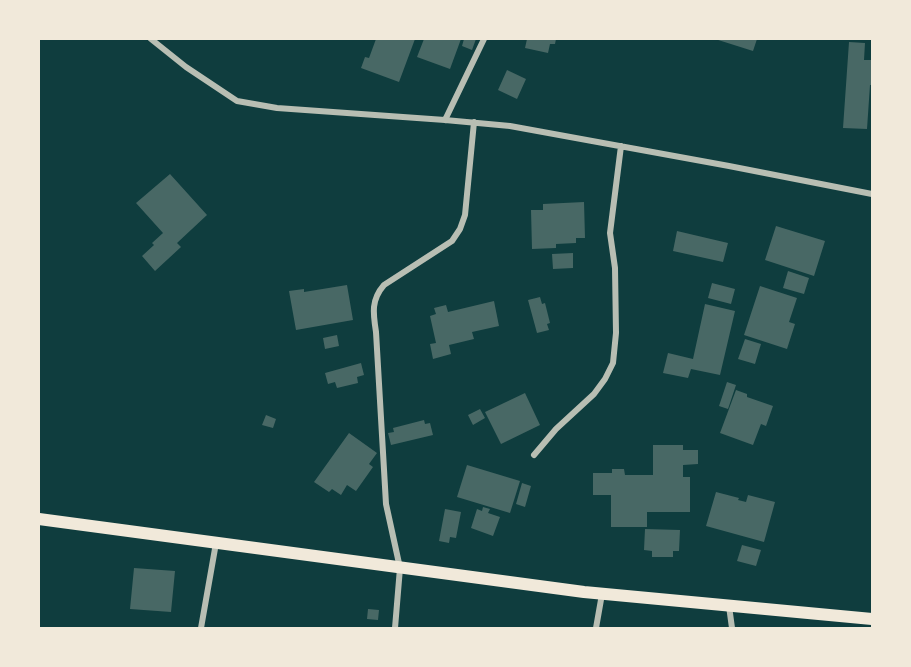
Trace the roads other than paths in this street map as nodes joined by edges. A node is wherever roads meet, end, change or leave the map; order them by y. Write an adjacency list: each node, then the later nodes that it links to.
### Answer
1 (151, 39): 3 (street)
2 (484, 39): 3 (street)
3 (446, 120): 4 (street)
4 (474, 122): 5 (street); 10 (street)
5 (621, 146): 6 (street); 7 (street)
6 (872, 194)
7 (534, 455)
8 (39, 519): 9 (main road)
9 (216, 543): 10 (main road); 14 (street)
10 (400, 568): 11 (main road); 15 (street)
11 (602, 594): 12 (main road); 16 (street)
12 (729, 606): 13 (main road); 17 (street)
13 (872, 619)
14 (201, 628)
15 (395, 628)
16 (596, 628)
17 (732, 628)

